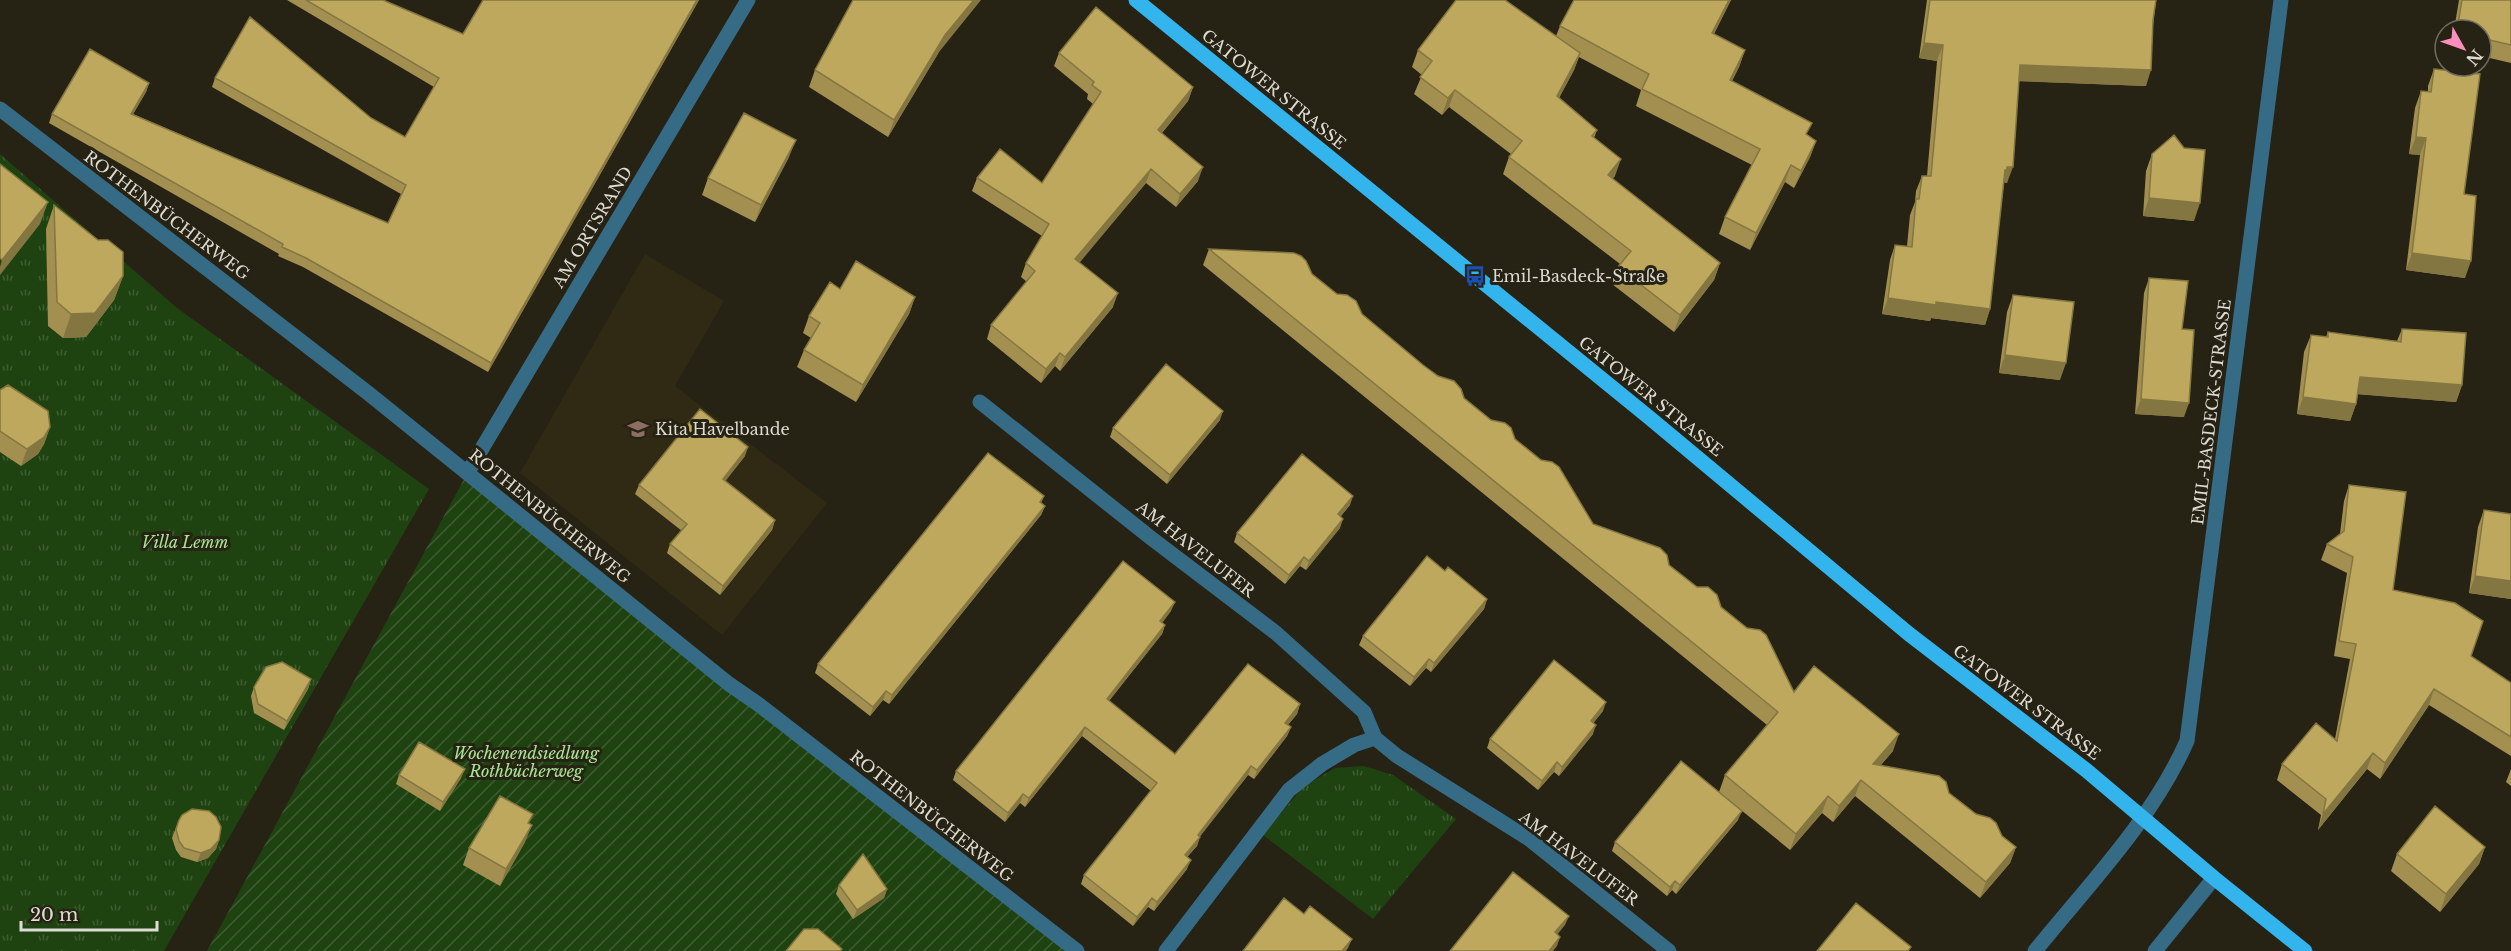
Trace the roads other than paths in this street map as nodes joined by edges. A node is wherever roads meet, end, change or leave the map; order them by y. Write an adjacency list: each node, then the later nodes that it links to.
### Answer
1 (748, 0): 6 (street, AM ORTSRAND)
2 (1136, 0): 8 (main road, GATOWER STRASSE)
3 (2281, 0): 8 (street, EMIL-BASDECK-STRASSE)
4 (0, 109): 6 (street, ROTHENBÜCHERWEG)
5 (981, 402): 7 (street, AM HAVELUFER)
6 (468, 472): 10 (street, ROTHENBÜCHERWEG)
7 (1375, 738): 11 (street); 12 (street, AM HAVELUFER)
8 (2144, 818): 9 (main road, GATOWER STRASSE); 13 (street)
9 (2214, 878): 14 (street); 15 (main road, GATOWER STRASSE)
10 (1077, 951)
11 (1166, 951)
12 (1669, 951)
13 (2035, 951)
14 (2155, 951)
15 (2305, 951)

